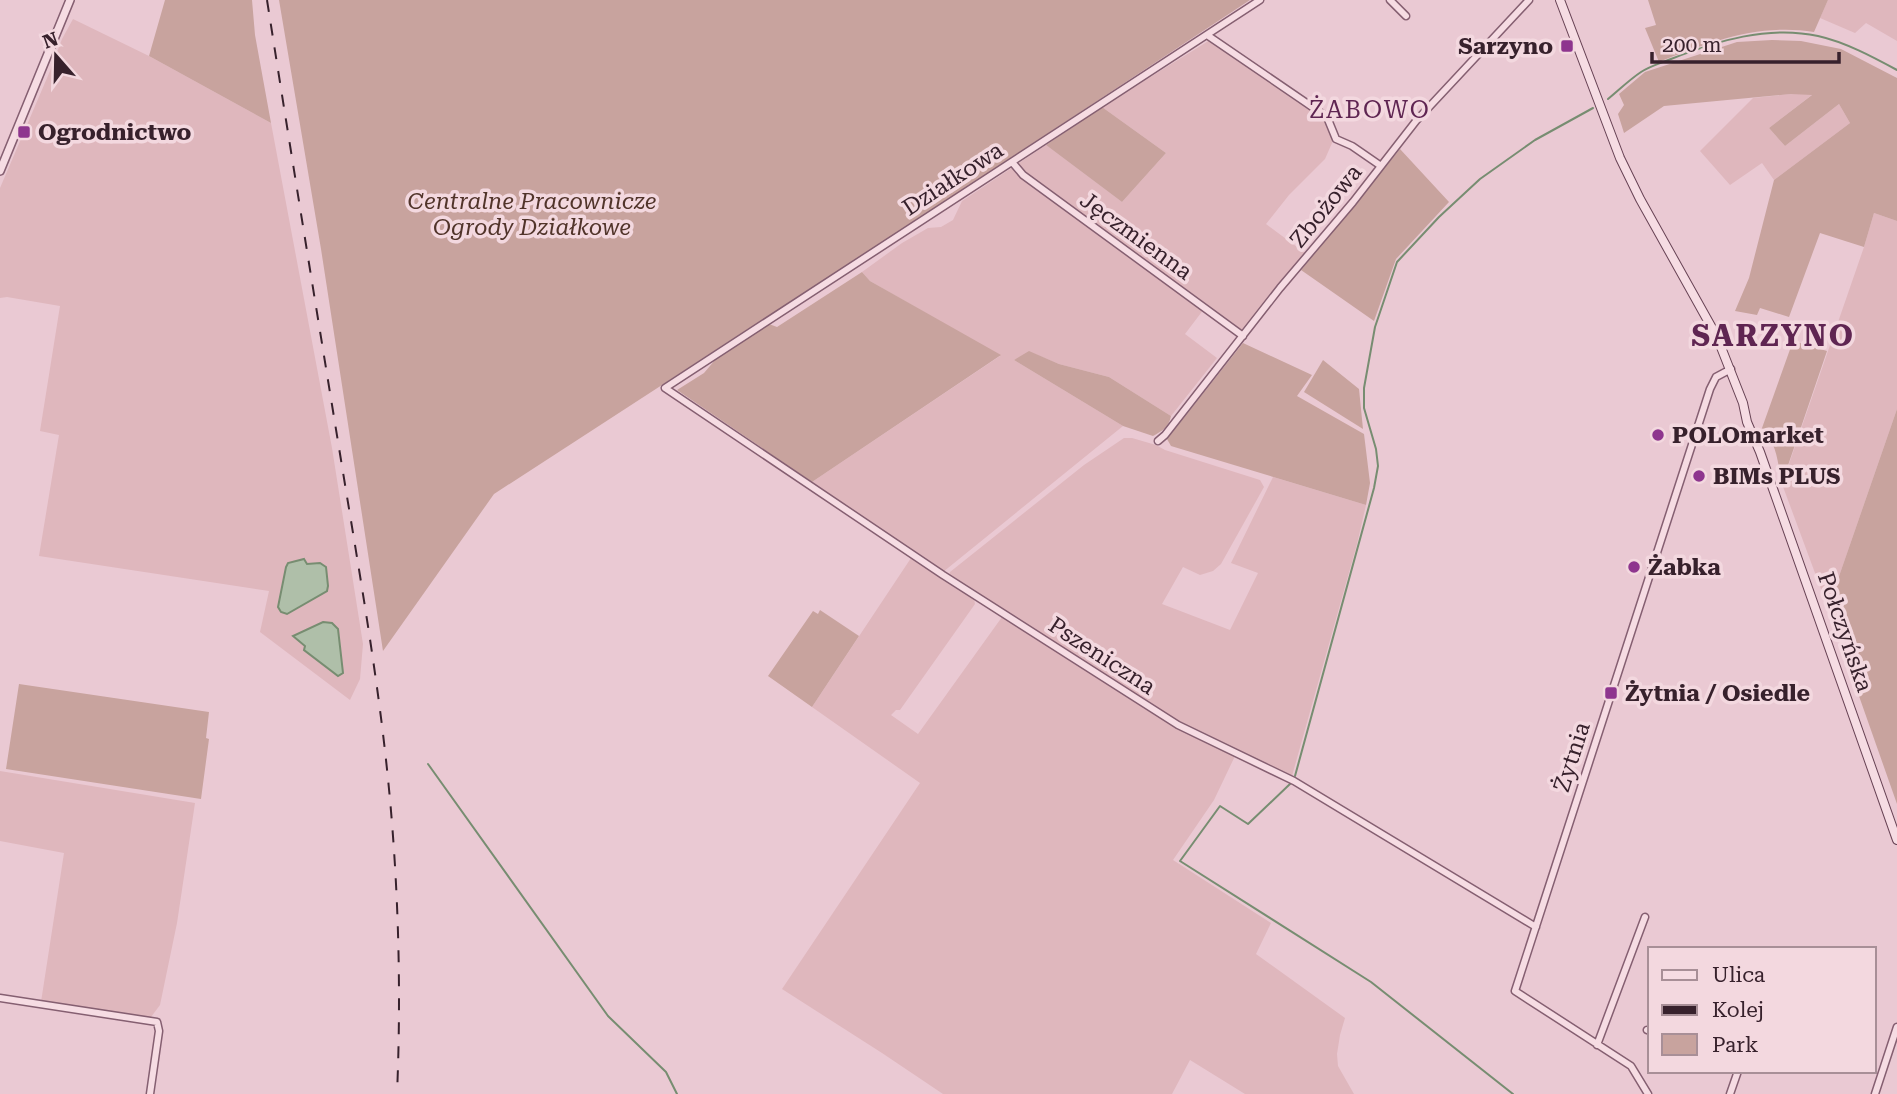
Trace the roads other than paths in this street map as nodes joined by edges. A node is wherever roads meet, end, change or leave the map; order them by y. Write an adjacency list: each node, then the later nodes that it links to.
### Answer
1 (70, 0): 10 (street)
2 (1260, 0): 7 (street, Działkowa)
3 (1390, 0): 6 (street)
4 (1529, 0): 9 (street, Zbożowa)
5 (1560, 0): 12 (main road, Połczyńska)
6 (1406, 16)
7 (1207, 35): 8 (street, Działkowa); 9 (street)
8 (1012, 162): 11 (street, Jęczmienna); 13 (street, Działkowa)
9 (1381, 166): 11 (street, Zbożowa)
10 (0, 171)
11 (1243, 336): 14 (street, Zbożowa)
12 (1731, 369): 15 (main road, Połczyńska); 17 (street, Żytnia)
13 (665, 388): 17 (street, Pszeniczna)
14 (1158, 441)
15 (1897, 840)
16 (1645, 917): 20 (street)
17 (1536, 927): 20 (street, Żytnia)
18 (0, 998): 22 (street)
19 (1897, 1027): 25 (street)
20 (1597, 1045): 23 (street, Żytnia)
21 (1737, 1073): 24 (street)
22 (150, 1094)
23 (1648, 1094)
24 (1730, 1094)
25 (1875, 1094)

